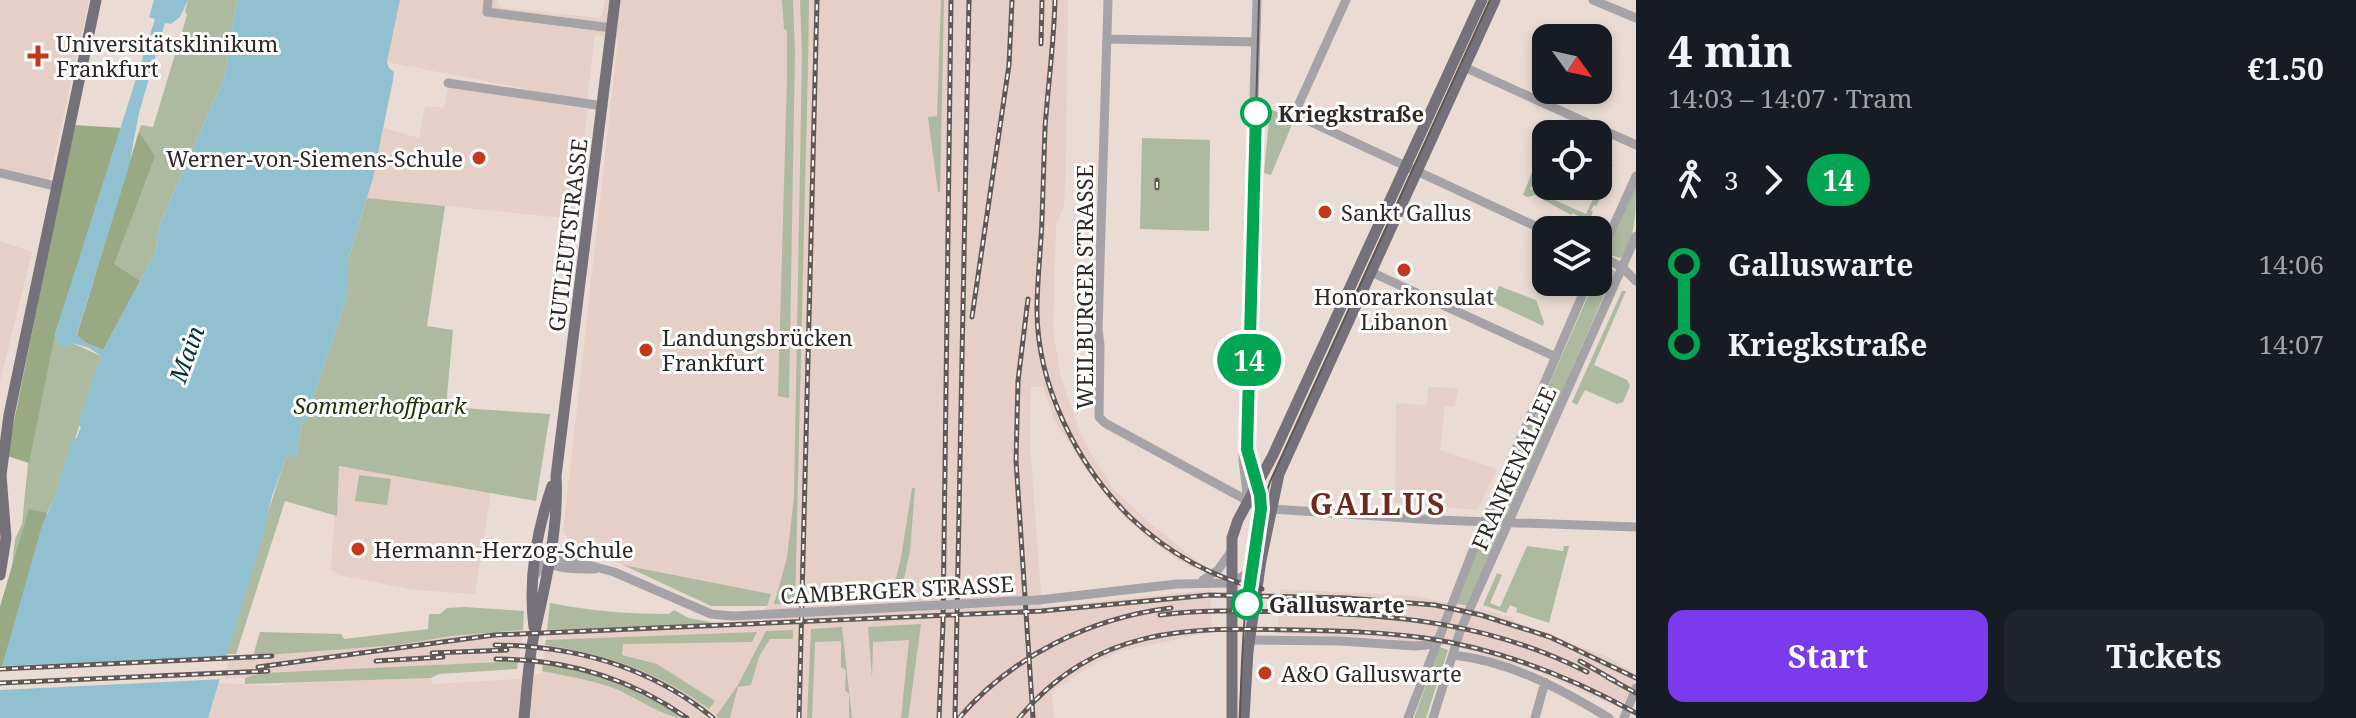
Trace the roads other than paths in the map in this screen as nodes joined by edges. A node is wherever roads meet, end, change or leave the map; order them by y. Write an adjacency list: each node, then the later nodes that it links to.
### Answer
1 (96, 0): 21 (main road)
2 (488, 0): 11 (street)
3 (615, 0): 11 (main road, GUTLEUTSTRASSE)
4 (1108, 0): 12 (street, WEILBURGER STRASSE)
5 (1257, 0): 13 (street)
6 (1346, 0): 18 (street)
7 (1482, 0): 18 (main road)
8 (1495, 0): 14 (main road)
9 (1593, 0): 10 (street)
10 (1636, 18)
11 (612, 28): 16 (main road, GUTLEUTSTRASSE)
12 (1107, 39): 13 (street); 37 (street, WEILBURGER STRASSE)
13 (1256, 42): 33 (street)
14 (1464, 67): 17 (street); 18 (main road)
15 (448, 83): 16 (street)
16 (603, 106): 40 (main road, GUTLEUTSTRASSE)
17 (1636, 145)
18 (1412, 168): 22 (street); 27 (main road); 34 (main road)
19 (0, 173): 21 (street)
20 (1636, 176): 23 (street)
21 (55, 186): 31 (main road)
22 (1532, 224)
23 (1612, 229)
24 (1636, 236): 26 (street, FRANKENALLEE)
25 (1612, 263): 26 (street)
26 (1622, 267): 28 (street); 42 (street, FRANKENALLEE)
27 (1371, 272): 30 (street); 39 (main road)
28 (1636, 281)
29 (1582, 296): 30 (street, FRANKENALLEE)
30 (1556, 357): 41 (street, FRANKENALLEE)
31 (9, 415): 32 (main road); 35 (main road)
32 (0, 434)
33 (1247, 449): 34 (street); 36 (street); 37 (street)
34 (1273, 455): 36 (main road)
35 (0, 475): 38 (main road)
36 (1259, 482): 37 (main road); 39 (street)
37 (1248, 502): 43 (street, WEILBURGER STRASSE); 45 (main road)
38 (1, 505): 48 (main road)
39 (1272, 509): 41 (street); 43 (main road)
40 (550, 522): 46 (main road, GUTLEUTSTRASSE); 46 (main road, GUTLEUTSTRASSE)
41 (1485, 522): 42 (street); 53 (street, FRANKENALLEE)
42 (1509, 523): 44 (street); 55 (street, FRANKENALLEE)
43 (1268, 527): 47 (main road)
44 (1636, 527)
45 (1230, 553): 50 (street); 51 (main road)
46 (549, 559): 49 (main road, GUTLEUTSTRASSE); 49 (street); 50 (street, CAMBERGER STRASSE, bridge); 52 (main road, GUTLEUTSTRASSE)
47 (1261, 560): 51 (street); 54 (main road)
48 (0, 575)
49 (534, 577): 52 (main road, GUTLEUTSTRASSE)
50 (1197, 582): 51 (street, CAMBERGER STRASSE)
51 (1231, 583): 59 (main road)
52 (535, 631): 58 (main road, GUTLEUTSTRASSE)
53 (1441, 636): 54 (street); 61 (street, FRANKENALLEE)
54 (1250, 640): 60 (main road)
55 (1453, 655): 56 (street); 62 (street, FRANKENALLEE)
56 (1545, 682): 63 (street); 64 (street)
57 (1636, 688): 65 (street)
58 (524, 718)
59 (1232, 718)
60 (1244, 718)
61 (1408, 718)
62 (1433, 718)
63 (1535, 718)
64 (1609, 718)
65 (1624, 718)

